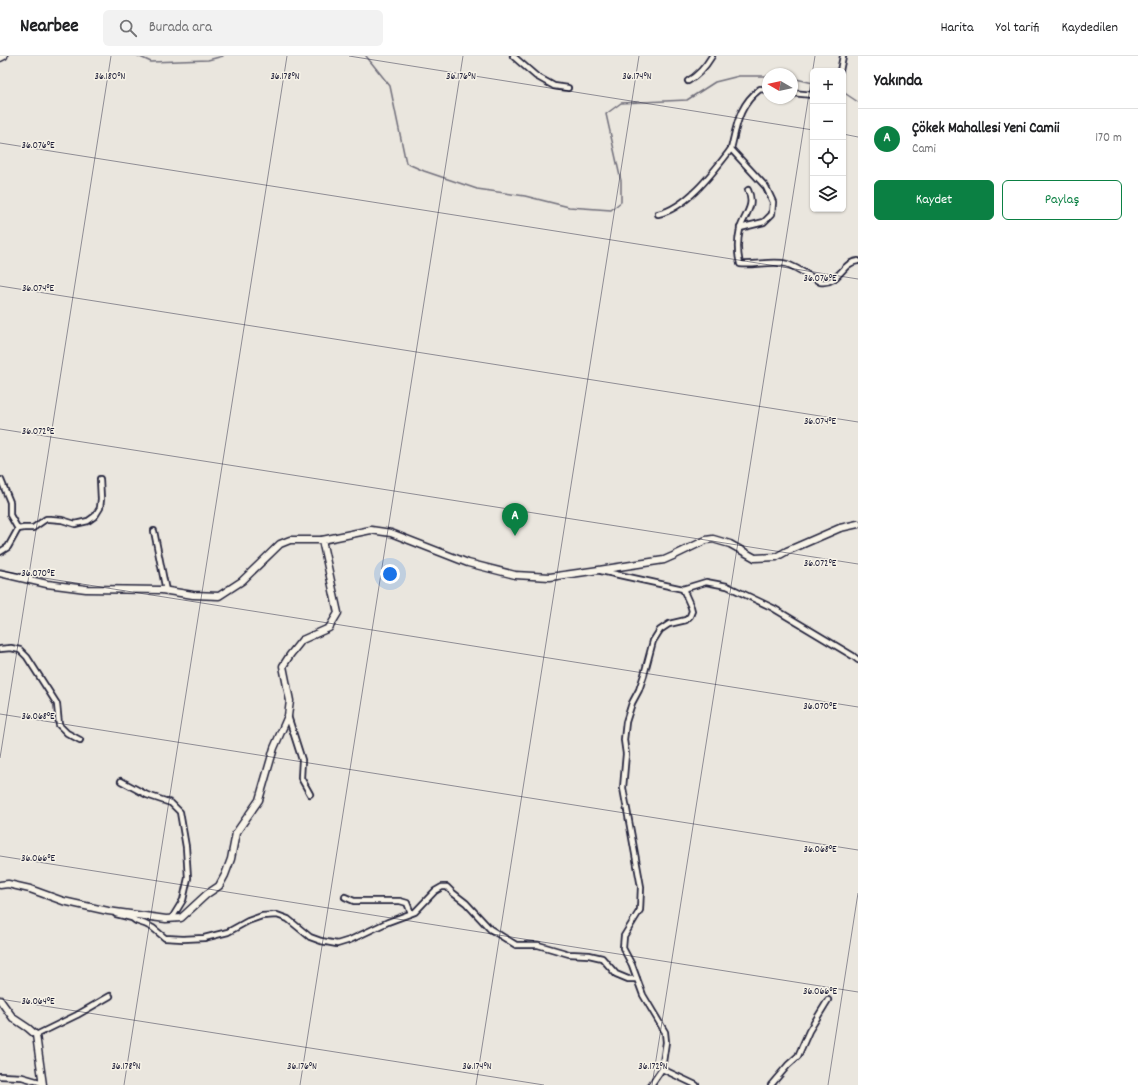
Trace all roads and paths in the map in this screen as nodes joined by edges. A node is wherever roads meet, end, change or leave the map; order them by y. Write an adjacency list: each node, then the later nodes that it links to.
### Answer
1 (4, 56): 5 (street)
2 (513, 56): 8 (street)
3 (712, 56): 7 (street)
4 (843, 56): 6 (street)
5 (0, 58)
6 (841, 68)
7 (688, 81)
8 (568, 88)
9 (762, 88): 12 (street)
10 (798, 94): 11 (street)
11 (810, 95)
12 (731, 149): 14 (street); 15 (street)
13 (748, 190): 15 (street)
14 (658, 214)
15 (740, 228): 16 (street)
16 (858, 261)
17 (100, 479): 20 (street)
18 (0, 480): 20 (street)
19 (858, 524): 24 (street)
20 (18, 529): 23 (street)
21 (154, 531): 27 (street)
22 (322, 540): 24 (street); 27 (street); 30 (street)
23 (0, 552)
24 (599, 570): 26 (street)
25 (0, 573): 27 (street)
26 (683, 589): 29 (street); 39 (street)
27 (166, 591)
28 (0, 649): 31 (street)
29 (858, 660)
30 (288, 716): 33 (street); 38 (street)
31 (80, 740)
32 (121, 781): 38 (street)
33 (310, 794)
34 (0, 885): 36 (street)
35 (345, 897): 37 (street)
36 (109, 911): 37 (street); 38 (street)
37 (411, 913): 39 (street)
38 (172, 918)
39 (637, 979): 44 (street)
40 (110, 996): 43 (street)
41 (0, 1000): 43 (street)
42 (828, 1000): 49 (street)
43 (36, 1035): 46 (street)
44 (662, 1069): 47 (street); 48 (street)
45 (0, 1076): 46 (street)
46 (43, 1084)
47 (651, 1085)
48 (696, 1085)
49 (771, 1085)

